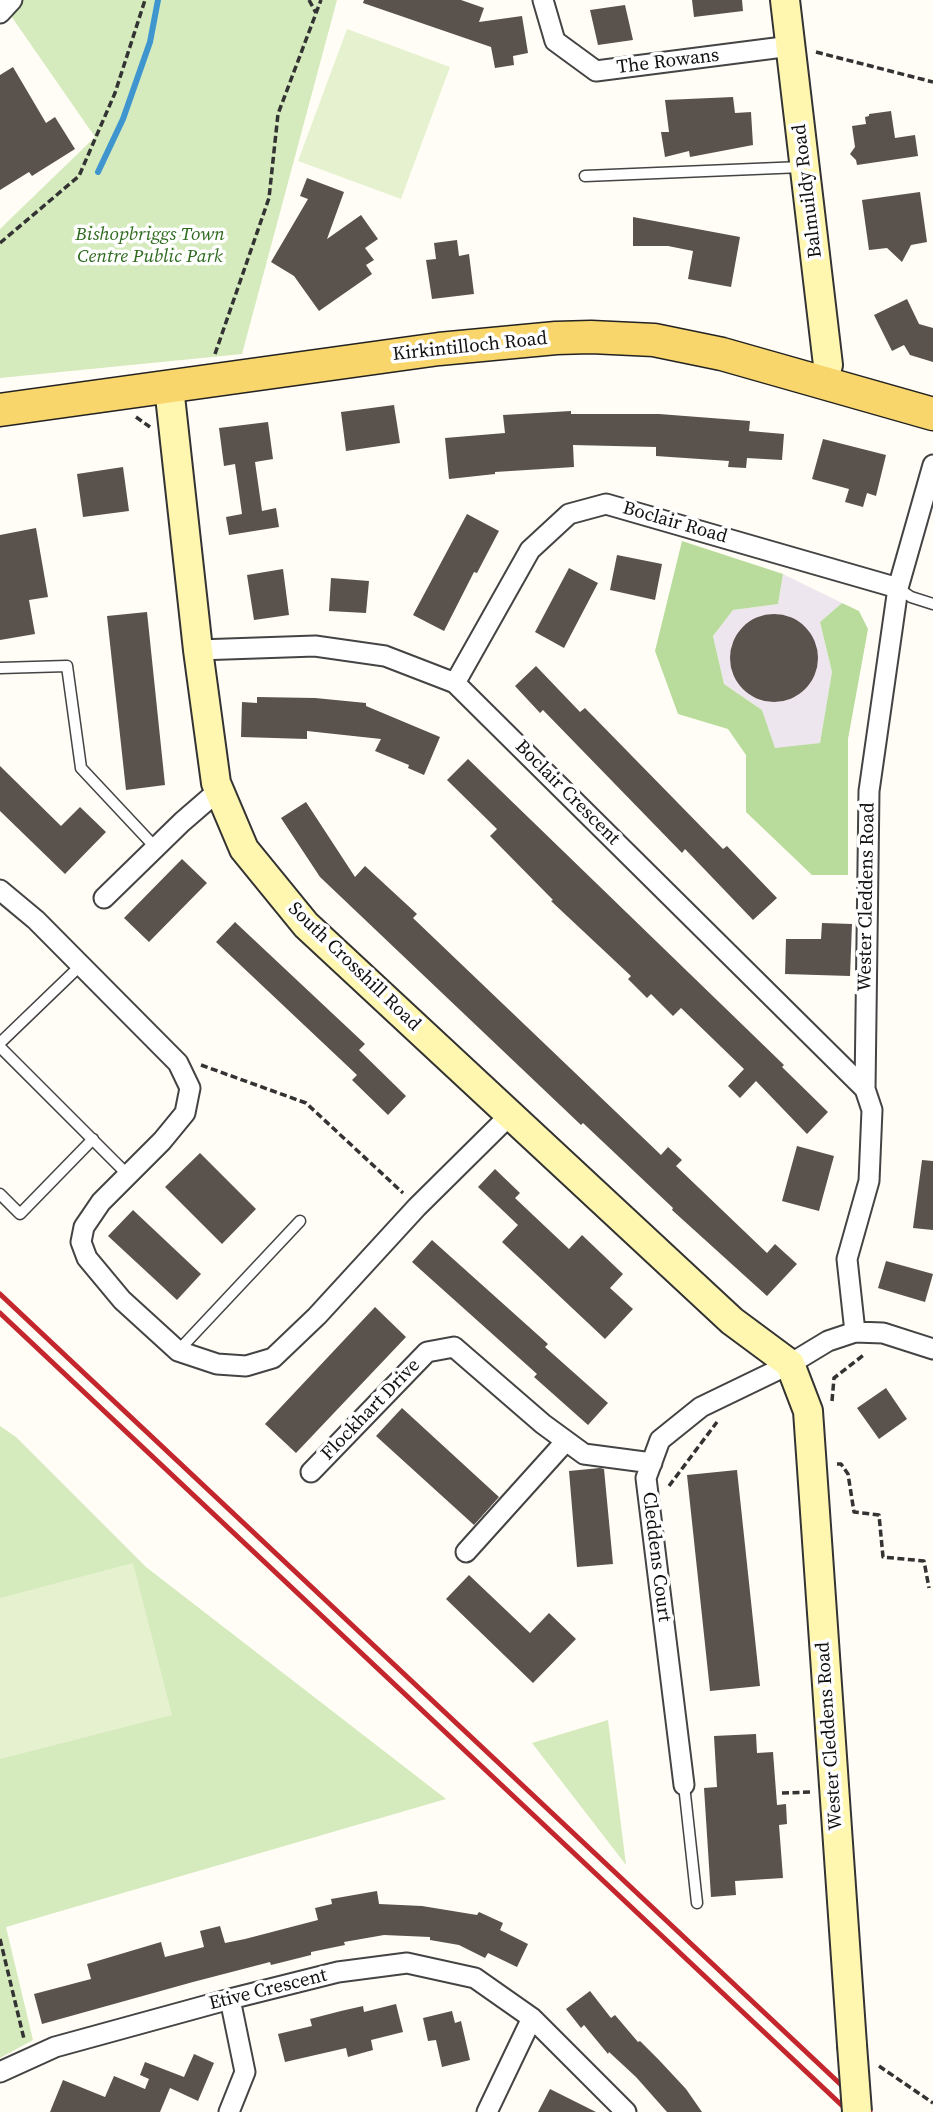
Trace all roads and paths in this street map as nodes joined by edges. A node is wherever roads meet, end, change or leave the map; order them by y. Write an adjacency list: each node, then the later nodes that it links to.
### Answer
1 (12, 0): 7 (street)
2 (145, 0): 13 (path)
3 (309, 0): 8 (path)
4 (321, 0): 8 (path)
5 (543, 0): 9 (street, The Rowans)
6 (785, 0): 9 (street, Balmuildy Road)
7 (0, 13)
8 (316, 14): 15 (path)
9 (791, 46): 10 (path); 11 (street, Balmuildy Road)
10 (933, 82)
11 (806, 167): 12 (lane); 14 (street, Balmuildy Road)
12 (585, 176)
13 (0, 243)
14 (822, 382): 15 (main road, Kirkintilloch Road); 18 (main road, Kirkintilloch Road)
15 (205, 383): 16 (main road, Kirkintilloch Road)
16 (169, 387): 17 (main road, Kirkintilloch Road); 22 (street, South Crosshill Road)
17 (0, 410)
18 (933, 414)
19 (933, 465): 20 (street, Wester Cleddens Road)
20 (898, 588): 21 (lane); 24 (street, Boclair Road); 32 (street, Wester Cleddens Road)
21 (933, 604)
22 (198, 650): 24 (street, Boclair Crescent); 25 (street, South Crosshill Road)
23 (0, 668): 26 (lane)
24 (455, 683): 32 (street, Boclair Crescent)
25 (219, 790): 26 (street); 33 (street, South Crosshill Road)
26 (155, 847): 28 (street)
27 (0, 890): 29 (street)
28 (104, 898)
29 (81, 965): 30 (lane); 31 (street)
30 (0, 1045): 34 (lane)
31 (178, 1063): 35 (street); 37 (path)
32 (865, 1088): 39 (street, Wester Cleddens Road)
33 (510, 1115): 37 (street); 42 (street, South Crosshill Road)
34 (93, 1139): 35 (lane); 36 (lane)
35 (128, 1175): 41 (street)
36 (0, 1194)
37 (417, 1207): 41 (street)
38 (300, 1221): 41 (lane)
39 (855, 1332): 40 (street); 42 (street, Cleddens Court)
40 (933, 1349)
41 (178, 1351)
42 (790, 1364): 45 (street, Cleddens Court); 63 (street, Wester Cleddens Road, bridge)
43 (721, 1417): 48 (path)
44 (566, 1441): 45 (street, Flockhart Drive); 47 (street, Flockhart Drive); 49 (street)
45 (652, 1463): 48 (street, Cleddens Court)
46 (835, 1464): 50 (path)
47 (311, 1472)
48 (650, 1511): 51 (street, Cleddens Court)
49 (466, 1552)
50 (929, 1588)
51 (684, 1785): 52 (lane)
52 (696, 1903)
53 (0, 1939): 56 (path)
54 (230, 1999): 55 (street, Etive Crescent); 56 (street, Etive Crescent); 60 (street)
55 (531, 2018): 61 (street); 62 (street, Etive Crescent)
56 (29, 2059): 58 (street, Etive Crescent)
57 (874, 2063): 59 (path)
58 (0, 2072)
59 (933, 2103)
60 (229, 2112)
61 (487, 2112)
62 (626, 2112)
63 (857, 2112)

